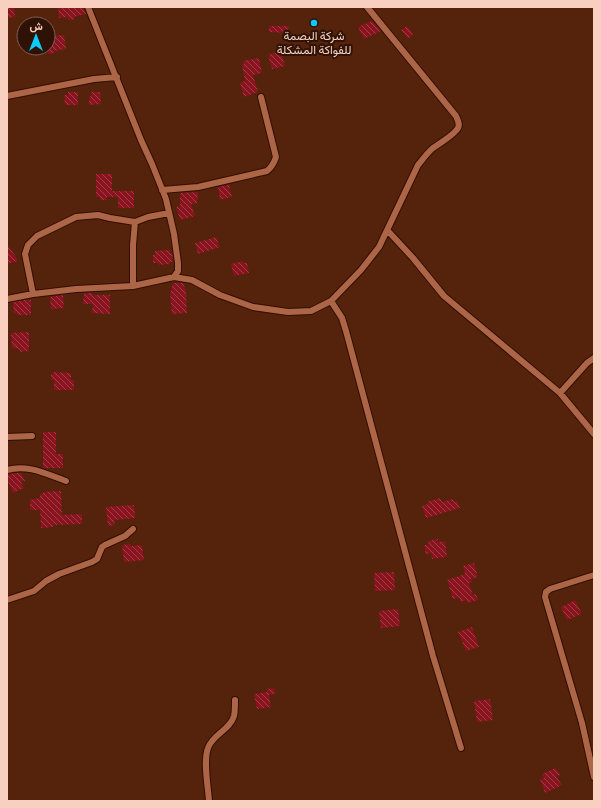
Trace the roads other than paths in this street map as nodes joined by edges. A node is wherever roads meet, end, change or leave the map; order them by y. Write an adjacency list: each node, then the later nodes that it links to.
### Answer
1 (88, 7): 3 (street)
2 (367, 7): 9 (street)
3 (116, 78): 4 (street); 6 (street)
4 (7, 96)
5 (261, 97): 6 (street)
6 (162, 190): 7 (street)
7 (169, 212): 8 (street); 10 (street)
8 (135, 222): 11 (street); 12 (street)
9 (388, 231): 14 (street); 16 (street)
10 (174, 277): 11 (street); 14 (street)
11 (133, 286): 12 (street)
12 (33, 294): 13 (street)
13 (7, 299)
14 (331, 301): 26 (street)
15 (594, 358): 16 (street)
16 (560, 393): 17 (street)
17 (594, 434)
18 (32, 436): 19 (street)
19 (7, 437)
20 (7, 470): 21 (street)
21 (66, 481)
22 (133, 529): 24 (street)
23 (594, 575): 27 (street)
24 (7, 600)
25 (235, 700): 28 (street)
26 (461, 748)
27 (594, 777)
28 (208, 801)

